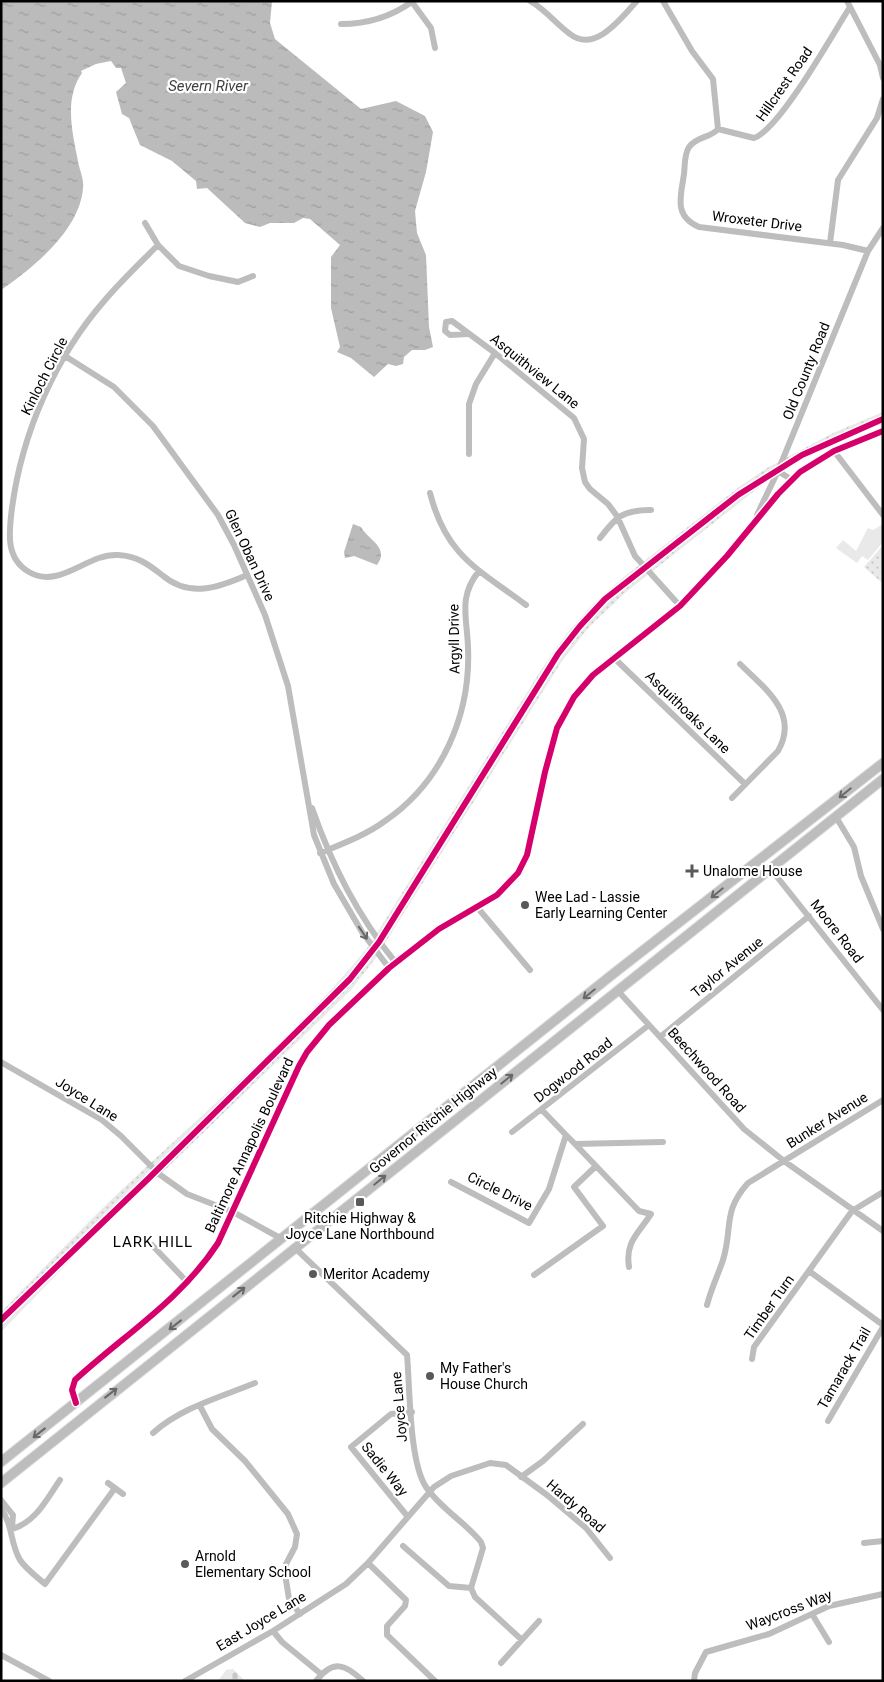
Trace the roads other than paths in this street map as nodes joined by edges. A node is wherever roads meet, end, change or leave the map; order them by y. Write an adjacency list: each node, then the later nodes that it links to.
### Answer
1 (530, 1): 2 (street)
2 (637, 1)
3 (663, 1): 10 (street)
4 (413, 2): 6 (street); 7 (street)
5 (848, 4): 8 (street); 10 (street, Hillcrest Road)
6 (341, 24)
7 (435, 48)
8 (883, 78)
9 (883, 99): 13 (street)
10 (718, 129): 13 (street, Wroxeter Drive)
11 (145, 223): 14 (street)
12 (883, 228): 15 (street, Old County Road)
13 (830, 243): 15 (street, Wroxeter Drive)
14 (158, 246): 16 (street); 19 (street, Kinloch Circle)
15 (868, 250): 23 (street, Old County Road)
16 (253, 276)
17 (468, 334): 18 (street, Asquithview Lane)
18 (495, 353): 22 (street); 28 (street, Asquithview Lane)
19 (65, 356): 32 (street, Glen Oban Drive); 32 (street, Kinloch Circle)
20 (883, 431): 21 (street, Baltimore Annapolis Boulevard)
21 (834, 451): 24 (street, Baltimore Annapolis Boulevard); 27 (street)
22 (469, 454)
23 (778, 471): 24 (street); 29 (street, Old County Road)
24 (792, 480): 29 (street, Baltimore Annapolis Boulevard)
25 (430, 493): 31 (street)
26 (650, 510): 28 (street)
27 (883, 515)
28 (617, 516): 30 (street); 34 (street, Asquithview Lane)
29 (753, 524): 34 (street, Baltimore Annapolis Boulevard)
30 (600, 538)
31 (479, 571): 33 (street); 44 (street, Argyll Drive)
32 (246, 575): 44 (street, Glen Oban Drive)
33 (526, 605)
34 (680, 606): 35 (street, Baltimore Annapolis Boulevard)
35 (613, 657): 39 (street, Asquithoaks Lane); 48 (street, Baltimore Annapolis Boulevard)
36 (740, 664): 39 (street)
37 (883, 763): 42 (highway, Governor Ritchie Highway, one-way to 42)
38 (883, 779): 41 (highway, Governor Ritchie Highway)
39 (745, 784): 40 (street)
40 (732, 798)
41 (836, 817): 43 (highway, Governor Ritchie Highway); 51 (street)
42 (806, 824): 43 (highway); 59 (highway, Governor Ritchie Highway, one-way to 59)
43 (813, 834): 45 (highway, Governor Ritchie Highway)
44 (323, 852): 46 (street, Glen Oban Drive); 47 (street, Glen Oban Drive)
45 (770, 868): 50 (street, Moore Road); 55 (highway, Governor Ritchie Highway)
46 (340, 880): 47 (street); 49 (street, Glen Oban Drive)
47 (334, 884): 49 (street, Glen Oban Drive)
48 (477, 907): 52 (street, Baltimore Annapolis Boulevard); 54 (street)
49 (352, 908): 52 (street, Glen Oban Drive); 53 (street, Glen Oban Drive, one-way to 53)
50 (809, 916): 56 (street, Moore Road); 58 (street, Taylor Avenue)
51 (883, 929)
52 (396, 962): 53 (street, Baltimore Annapolis Boulevard)
53 (389, 968): 73 (street, Baltimore Annapolis Boulevard)
54 (530, 970)
55 (618, 991): 57 (street, Beechwood Road); 60 (highway, Governor Ritchie Highway)
56 (883, 1010)
57 (649, 1025): 58 (street, Beechwood Road); 63 (street, Dogwood Road)
58 (660, 1037): 68 (street, Beechwood Road)
59 (530, 1042): 60 (highway); 74 (highway, Governor Ritchie Highway)
60 (536, 1055): 78 (highway, Governor Ritchie Highway, one-way to 60)
61 (1, 1062): 73 (street, Joyce Lane)
62 (883, 1100): 68 (street, Bunker Avenue)
63 (542, 1110): 64 (street, Dogwood Road); 65 (street)
64 (512, 1132)
65 (566, 1135): 67 (street); 70 (street, Circle Drive)
66 (662, 1142): 67 (street)
67 (575, 1144): 69 (street)
68 (784, 1161): 72 (street, Beechwood Road); 84 (street, Bunker Avenue)
69 (596, 1166): 80 (street); 82 (street)
70 (451, 1182)
71 (883, 1192): 72 (street)
72 (852, 1211): 75 (street, Beechwood Road); 81 (street, Timber Turn)
73 (233, 1212): 76 (street, Joyce Lane); 83 (street, Baltimore Annapolis Boulevard)
74 (316, 1213): 76 (highway, Governor Ritchie Highway); 78 (highway)
75 (883, 1231)
76 (282, 1240): 79 (highway); 88 (highway, Governor Ritchie Highway, one-way to 88)
77 (152, 1245): 83 (street)
78 (294, 1247): 79 (highway, Governor Ritchie Highway); 90 (street, Joyce Lane)
79 (271, 1266): 92 (highway, Governor Ritchie Highway, one-way to 79)
80 (630, 1267)
81 (809, 1271): 85 (street); 86 (street, Timber Turn)
82 (534, 1275)
83 (188, 1283): 88 (street, Baltimore Annapolis Boulevard)
84 (707, 1305)
85 (883, 1326): 91 (street, Tamarack Trail)
86 (752, 1358)
87 (255, 1383): 89 (street)
88 (76, 1403): 92 (highway); 95 (highway, Governor Ritchie Highway, one-way to 95)
89 (200, 1406): 94 (street); 114 (street)
90 (412, 1412): 101 (street, Joyce Lane); 105 (street, Sadie Way)
91 (828, 1421)
92 (73, 1423): 98 (highway, Governor Ritchie Highway)
93 (583, 1424): 96 (street)
94 (153, 1433)
95 (1, 1462)
96 (521, 1477): 101 (street, Hardy Road); 110 (street, Hardy Road)
97 (60, 1480): 106 (street)
98 (1, 1482)
99 (108, 1483): 100 (street)
100 (116, 1488): 102 (street); 106 (street)
101 (429, 1491): 105 (street, East Joyce Lane); 112 (street)
102 (123, 1494)
103 (1, 1500): 106 (street)
104 (1, 1509): 106 (street)
105 (408, 1517): 111 (street, East Joyce Lane)
106 (12, 1529)
107 (883, 1541): 108 (street)
108 (864, 1543)
109 (403, 1546): 112 (street)
110 (610, 1558)
111 (368, 1563): 114 (street, East Joyce Lane); 127 (street)
112 (471, 1588): 118 (street)
113 (883, 1594): 115 (street, Waycross Way)
114 (300, 1614): 117 (street, East Joyce Lane)
115 (812, 1614): 119 (street); 128 (street, Waycross Way)
116 (539, 1620): 118 (street)
117 (272, 1631): 122 (street); 124 (street, East Joyce Lane)
118 (522, 1640): 121 (street)
119 (829, 1642)
120 (1, 1655): 123 (street)
121 (502, 1663)
122 (321, 1674): 125 (street); 126 (street)
123 (49, 1681)
124 (185, 1681)
125 (316, 1681)
126 (363, 1681)
127 (436, 1681)
128 (694, 1681)

